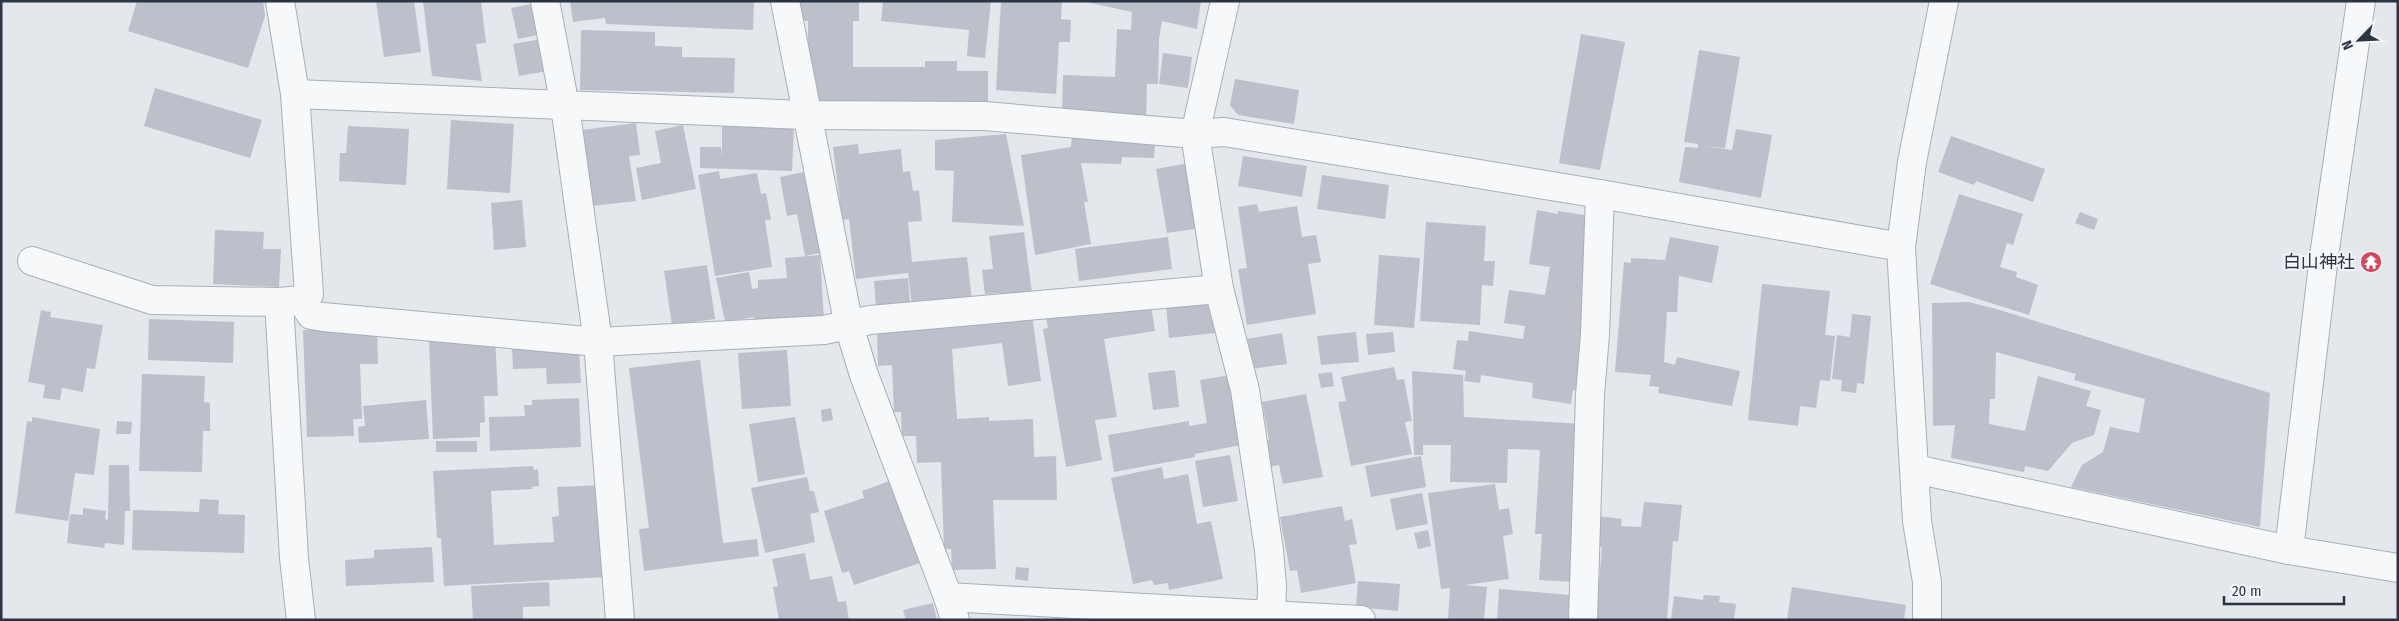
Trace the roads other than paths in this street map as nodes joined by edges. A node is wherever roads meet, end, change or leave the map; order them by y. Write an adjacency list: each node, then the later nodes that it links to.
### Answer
1 (280, 1): 7 (street)
2 (545, 1): 8 (street)
3 (784, 1): 9 (street)
4 (1225, 1): 10 (street)
5 (1944, 1): 12 (street)
6 (2361, 1): 19 (street)
7 (294, 94): 8 (street); 15 (street)
8 (565, 106): 9 (street); 17 (street)
9 (805, 115): 10 (street); 16 (street)
10 (1195, 134): 11 (street); 14 (street)
11 (1600, 194): 12 (street); 26 (street)
12 (1901, 247): 18 (street)
13 (32, 261): 15 (street)
14 (1219, 289): 16 (street); 22 (street)
15 (290, 301): 17 (street); 23 (street)
16 (849, 326): 17 (street); 21 (street)
17 (598, 342): 24 (street)
18 (1915, 469): 19 (street); 27 (street)
19 (2289, 550): 20 (street)
20 (2398, 568)
21 (951, 608): 22 (street)
22 (1271, 617): 25 (street)
23 (301, 620)
24 (620, 620)
25 (1362, 620)
26 (1583, 620)
27 (1926, 620)

